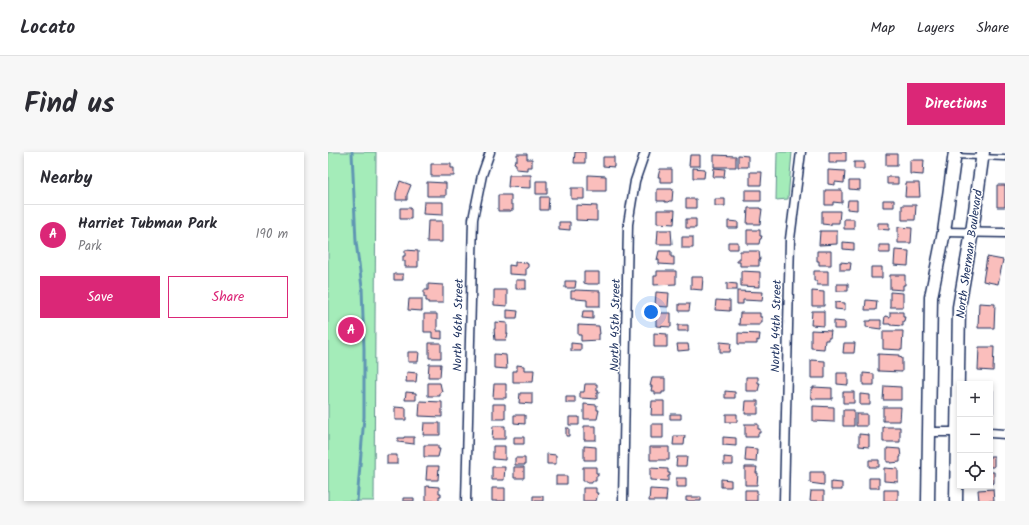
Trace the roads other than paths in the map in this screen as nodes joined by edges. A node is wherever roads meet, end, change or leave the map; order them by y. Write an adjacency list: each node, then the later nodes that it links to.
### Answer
1 (490, 152): 16 (street, North 46th Street)
2 (645, 152): 17 (street, North 45th Street)
3 (801, 152): 18 (street, North 44th Street)
4 (954, 154): 5 (lane); 7 (main road)
5 (983, 155): 6 (lane); 8 (main road, North Sherman Boulevard)
6 (1005, 158)
7 (944, 232): 8 (street); 11 (main road)
8 (972, 232): 9 (street); 10 (main road, North Sherman Boulevard)
9 (1005, 233)
10 (959, 417)
11 (929, 432): 12 (street); 19 (main road)
12 (957, 432)
13 (993, 433): 14 (street)
14 (1005, 434)
15 (958, 453): 20 (main road, North Sherman Boulevard)
16 (466, 501)
17 (624, 501)
18 (784, 501)
19 (928, 501)
20 (956, 501)

